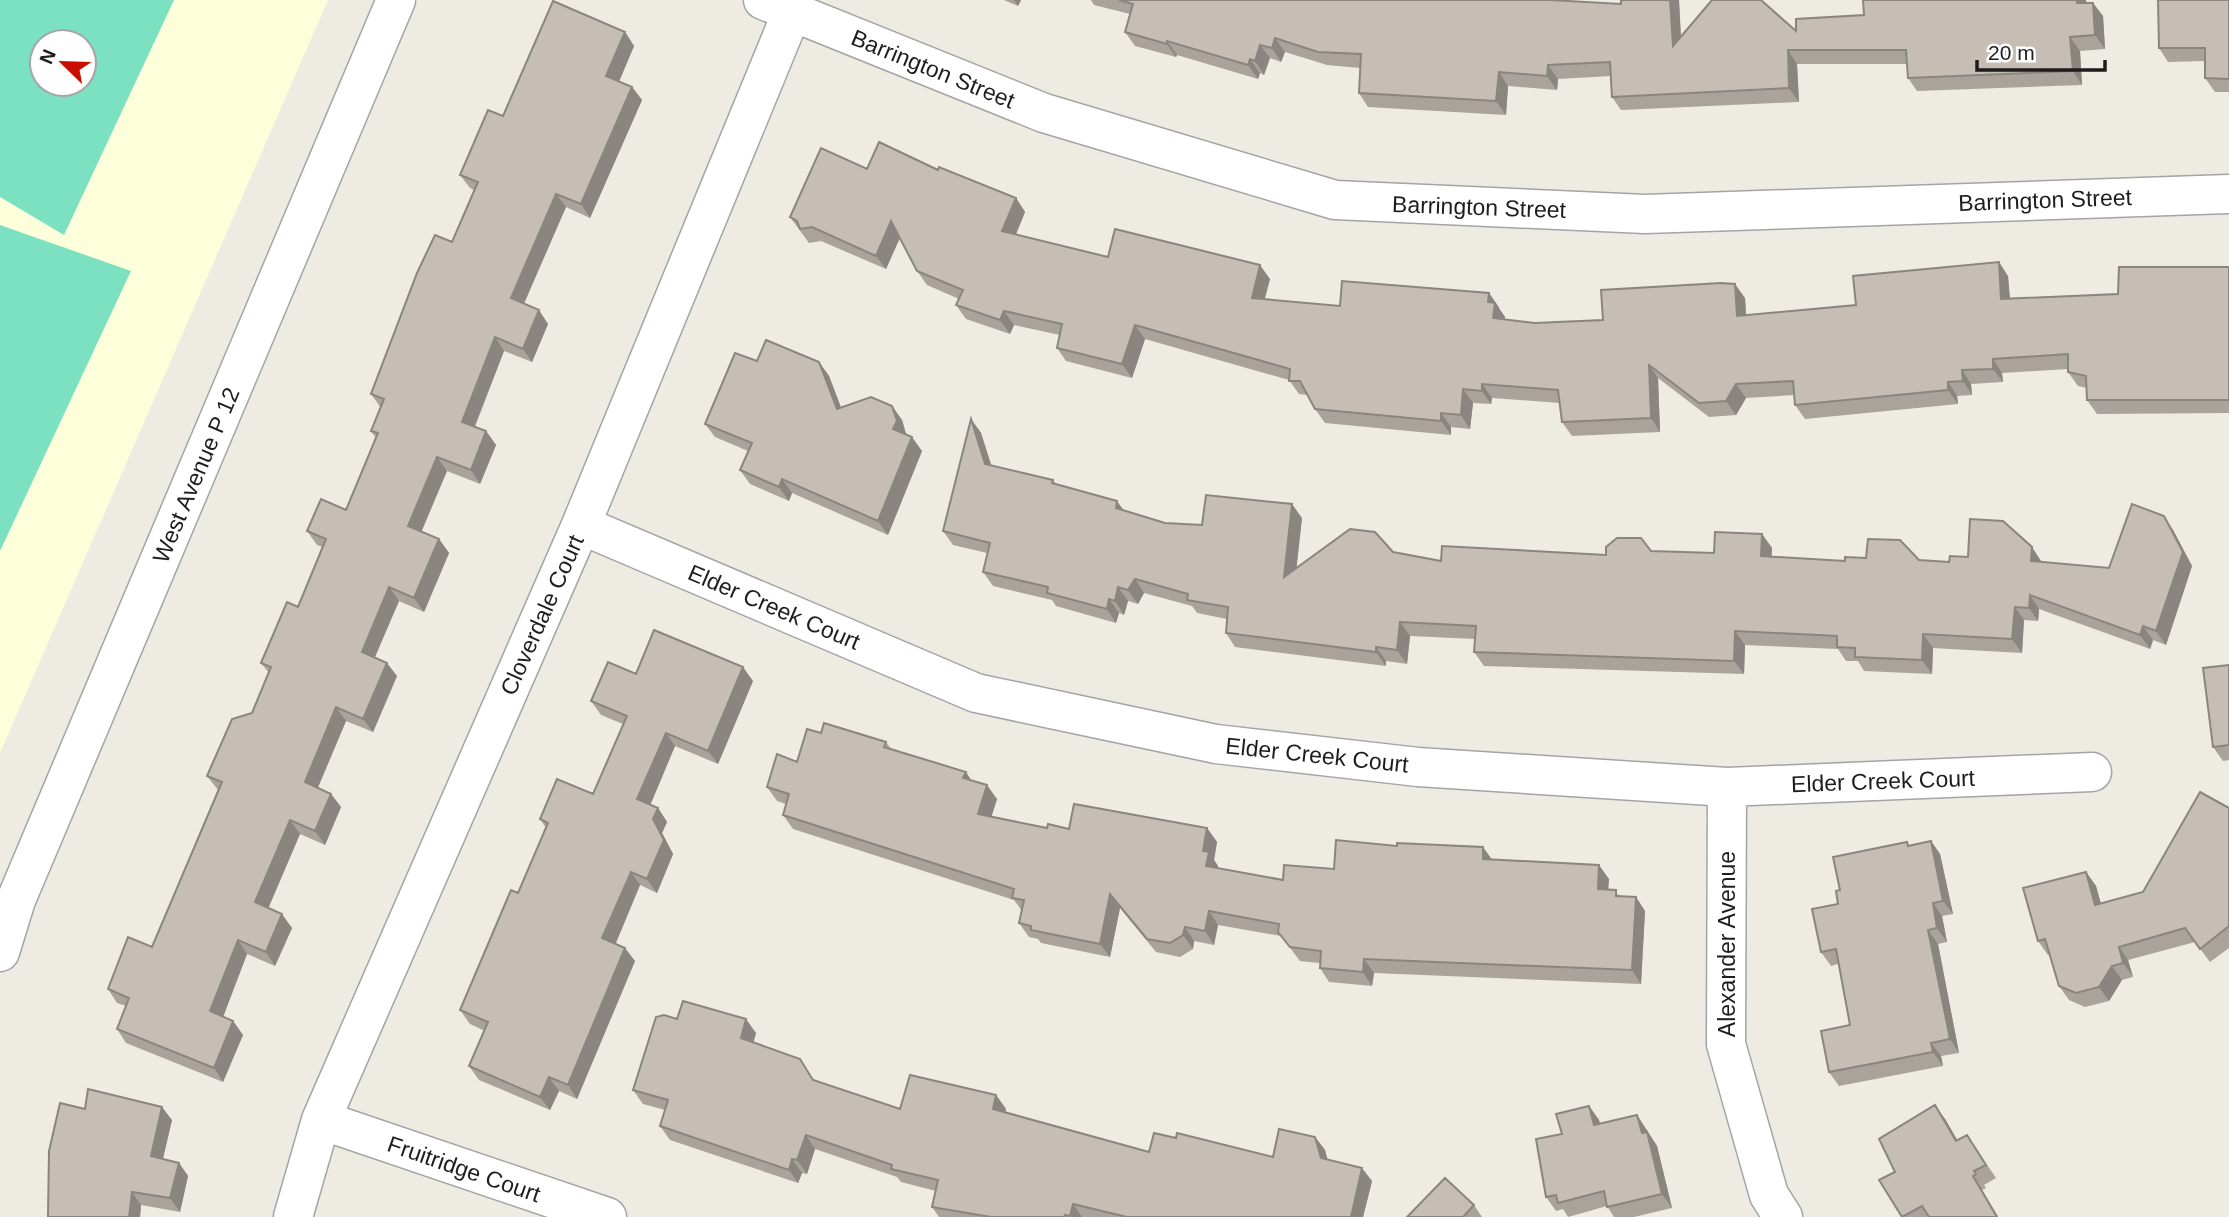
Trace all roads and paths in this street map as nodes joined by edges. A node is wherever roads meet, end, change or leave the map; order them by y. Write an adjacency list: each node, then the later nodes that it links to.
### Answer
1 (396, 0): 7 (street, West Avenue P 12)
2 (777, 6): 3 (street, Barrington Street); 4 (street, Cloverdale Court)
3 (2229, 194)
4 (581, 526): 6 (street, Elder Creek Court); 8 (street, Cloverdale Court)
5 (2092, 772): 6 (street, Elder Creek Court)
6 (1727, 787): 11 (street, Alexander Avenue)
7 (0, 952)
8 (321, 1120): 9 (street, Cloverdale Court); 10 (street, Fruitridge Court)
9 (293, 1217)
10 (607, 1217)
11 (1783, 1217)

